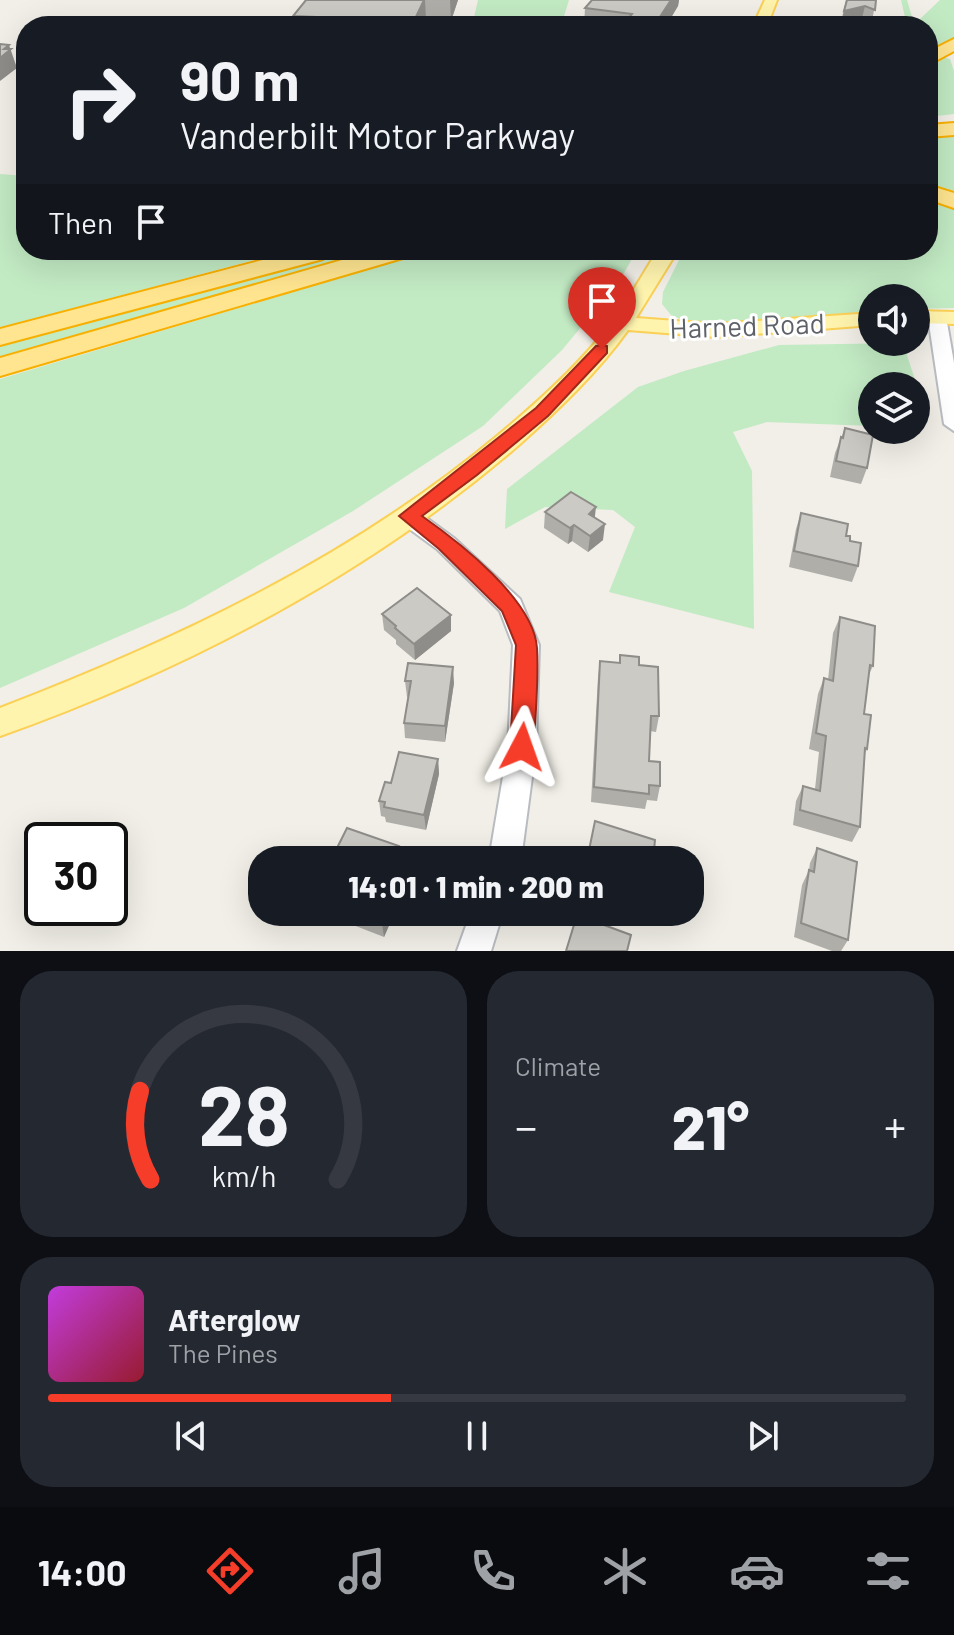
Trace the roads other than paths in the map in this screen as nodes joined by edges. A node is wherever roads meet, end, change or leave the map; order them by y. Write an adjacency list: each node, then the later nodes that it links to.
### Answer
1 (291, 260): 7 (highway)
2 (369, 260): 8 (highway)
3 (662, 260): 6 (main road)
4 (936, 317): 9 (street)
5 (858, 320): 6 (main road, Harned Road)
6 (623, 323): 10 (main road)
7 (0, 337)
8 (0, 367)
9 (954, 424)
10 (408, 516): 11 (main road); 12 (street)
11 (0, 722)
12 (507, 846)
13 (482, 926): 14 (street)
14 (474, 951)

